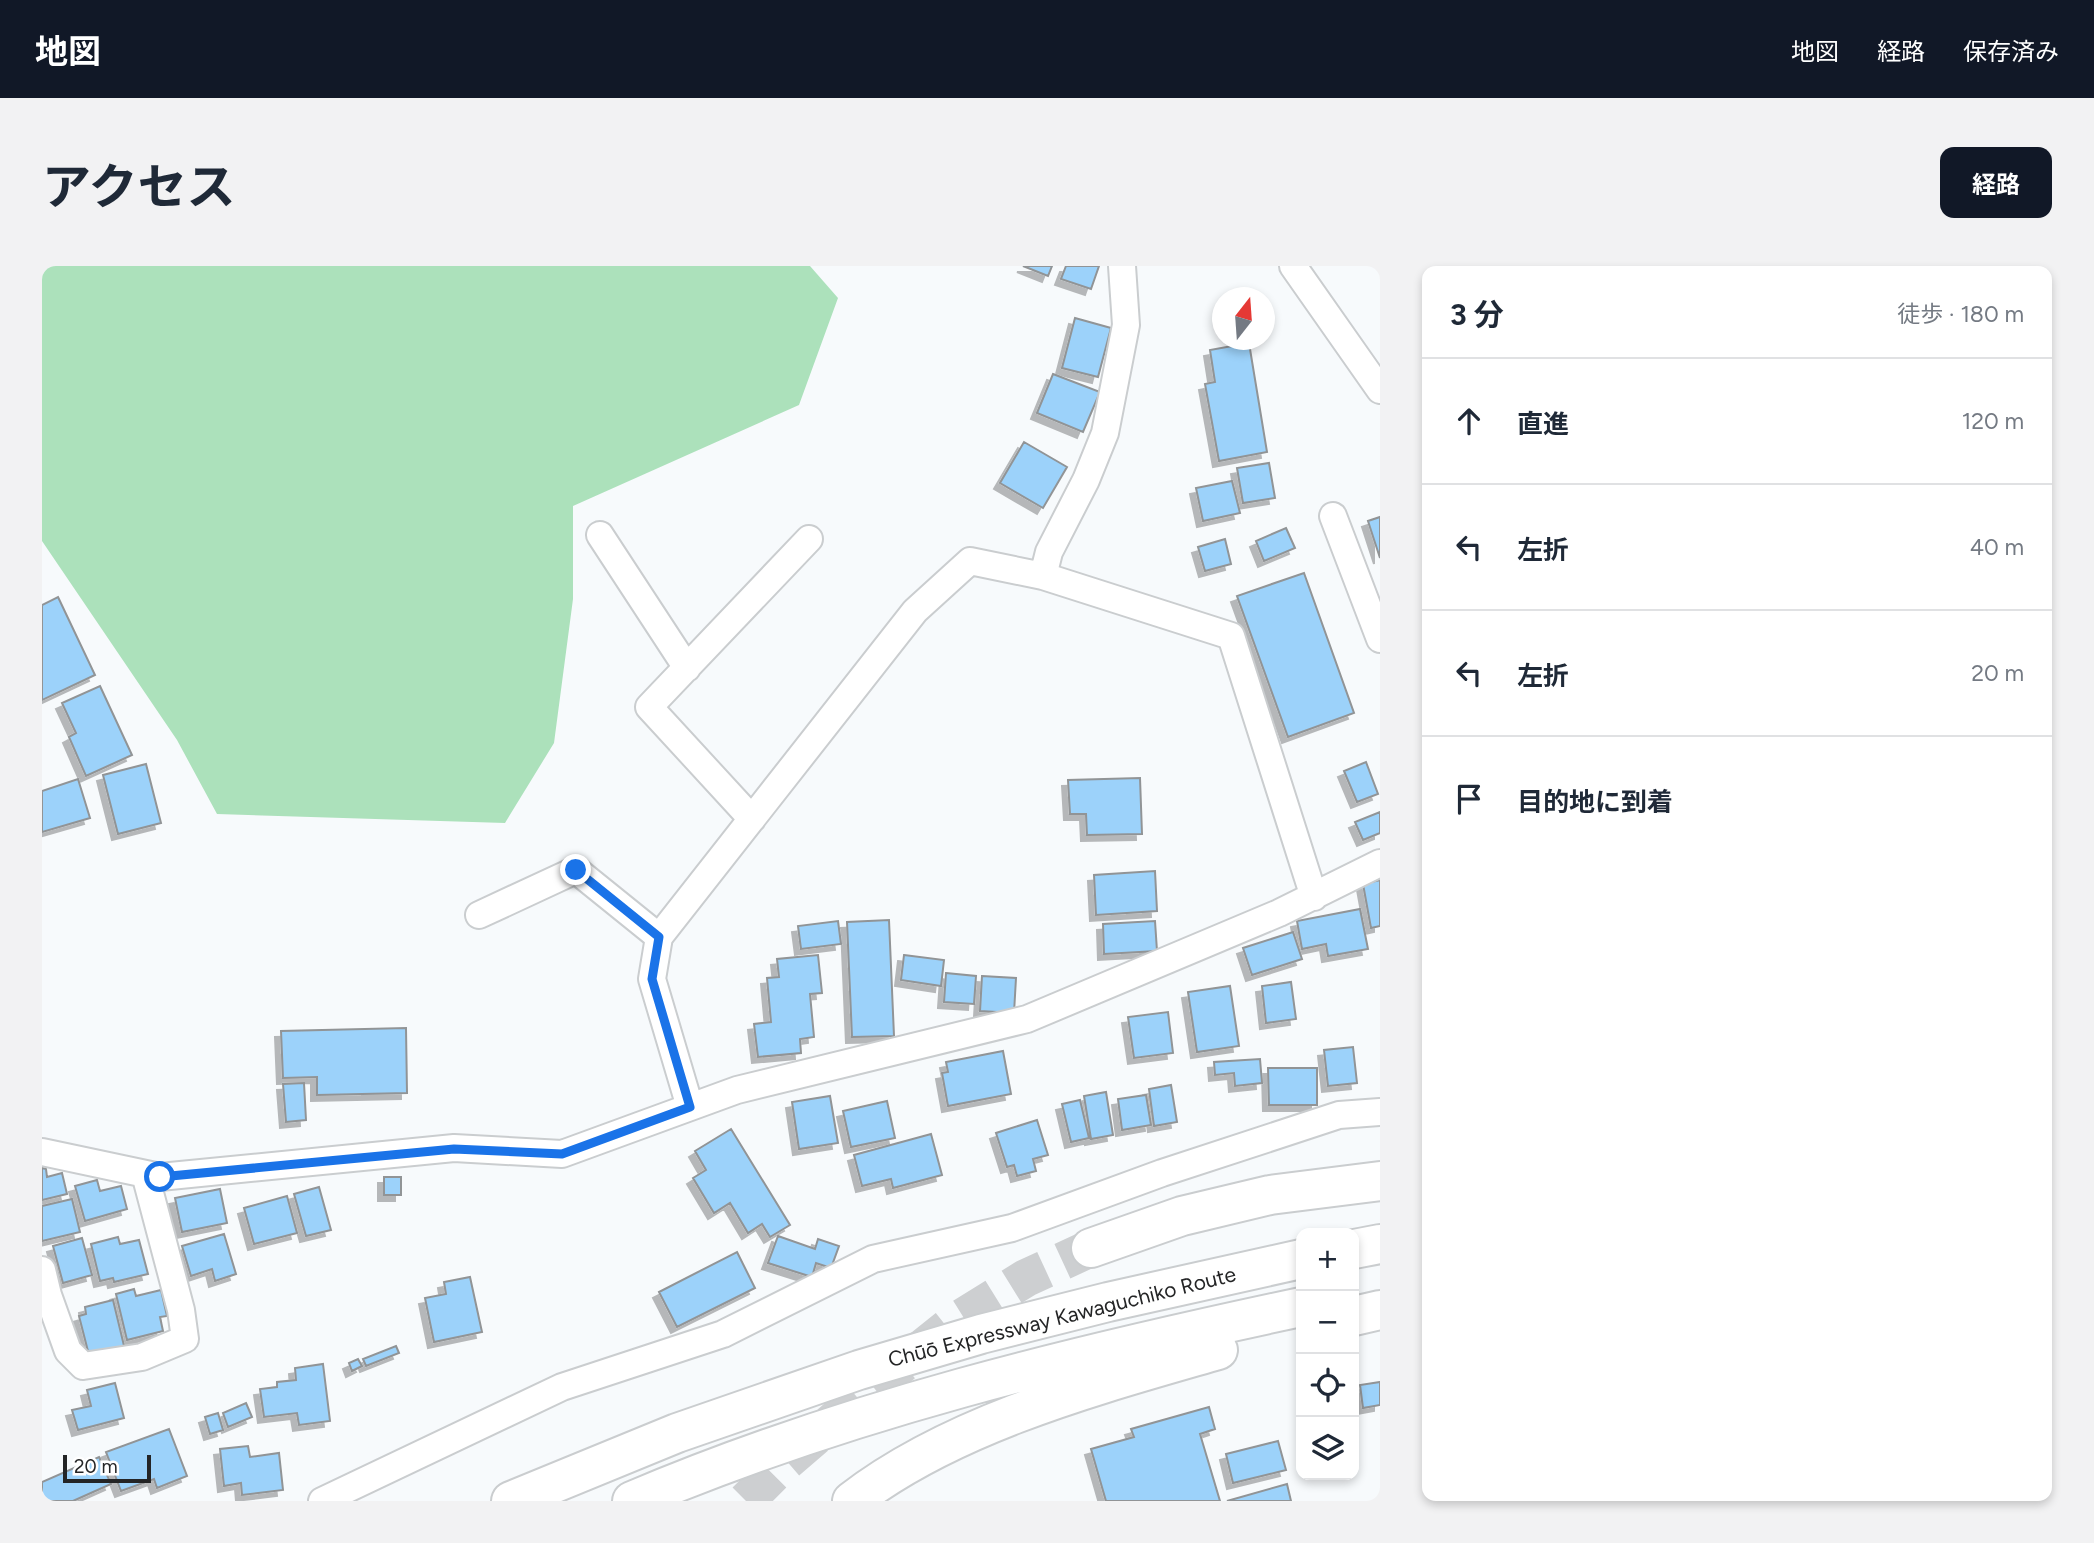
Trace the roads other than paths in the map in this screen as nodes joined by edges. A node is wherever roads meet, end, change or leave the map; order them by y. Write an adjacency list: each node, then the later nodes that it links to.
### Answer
1 (1122, 266): 7 (street)
2 (1293, 266): 3 (street)
3 (1380, 390)
4 (1333, 516): 8 (street)
5 (600, 535): 9 (street)
6 (809, 539): 9 (street)
7 (1043, 576): 10 (street); 12 (street)
8 (1380, 639)
9 (687, 668): 10 (street)
10 (752, 819): 14 (street)
11 (1380, 863): 12 (street)
12 (1314, 897): 15 (street)
13 (479, 915): 14 (street)
14 (659, 937): 15 (street)
15 (690, 1107): 18 (street)
16 (1380, 1112): 31 (street)
17 (42, 1152): 18 (street)
18 (145, 1174): 24 (street)
19 (1380, 1181): 22 (highway)
20 (1380, 1244): 21 (highway)
21 (1359, 1247)
22 (1091, 1248)
23 (1296, 1260): 32 (highway, Chūō Expressway Kawaguchiko Route)
24 (42, 1270)
25 (1380, 1292): 26 (highway)
26 (1359, 1296)
27 (1296, 1308): 33 (highway, Chūō Expressway Kawaguchiko Route)
28 (1380, 1310): 29 (highway)
29 (1359, 1315)
30 (1296, 1330): 34 (highway)
31 (322, 1501)
32 (511, 1501)
33 (632, 1501)
34 (852, 1501)

